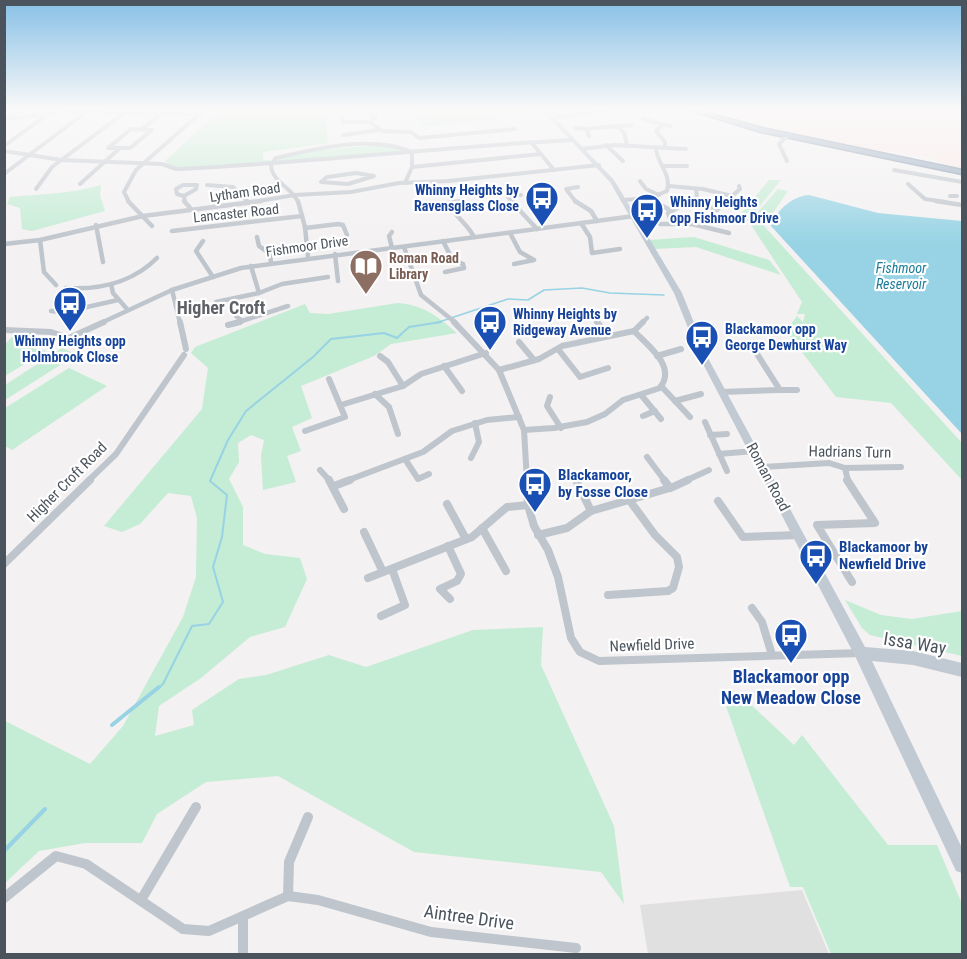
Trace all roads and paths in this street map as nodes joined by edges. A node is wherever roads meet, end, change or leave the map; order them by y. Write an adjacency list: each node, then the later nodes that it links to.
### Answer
1 (22, 154): 14 (street)
2 (70, 154): 15 (street)
3 (113, 154): 18 (street)
4 (155, 154): 19 (street)
5 (295, 154): 20 (street)
6 (393, 154): 20 (street)
7 (412, 154): 24 (street)
8 (541, 154): 24 (street); 25 (street)
9 (587, 154): 21 (street, Roman Road)
10 (616, 154): 16 (street)
11 (656, 154): 22 (street)
12 (784, 154): 17 (street)
13 (874, 154): 27 (highway)
14 (26, 155): 15 (street); 28 (street)
15 (62, 160): 18 (street); 39 (street)
16 (623, 160)
17 (787, 161)
18 (102, 162): 19 (street); 32 (street)
19 (143, 164): 20 (street); 56 (street)
20 (271, 165): 42 (street)
21 (599, 165): 25 (street, Lytham Road); 47 (street, Roman Road)
22 (664, 166): 23 (street); 36 (street)
23 (687, 166)
24 (412, 167): 31 (street)
25 (554, 170): 31 (street, Lytham Road)
26 (894, 170): 30 (street)
27 (963, 172)
28 (4, 174)
29 (647, 181): 44 (street)
30 (963, 182)
31 (405, 183): 41 (street, Lytham Road)
32 (80, 184)
33 (348, 184): 33 (street); 41 (street)
34 (207, 185): 50 (street)
35 (745, 185): 40 (street)
36 (669, 186): 40 (street); 44 (street)
37 (918, 186): 52 (street)
38 (578, 188): 59 (street)
39 (36, 189)
40 (696, 189): 49 (street)
41 (351, 192): 42 (street, Lytham Road)
42 (295, 195): 50 (street, Lytham Road); 57 (street)
43 (520, 195): 66 (street)
44 (659, 195): 47 (street)
45 (184, 196): 45 (street); 54 (street)
46 (954, 196): 52 (street)
47 (624, 200): 58 (street, Roman Road)
48 (464, 201): 73 (street)
49 (692, 202): 53 (street); 55 (street)
50 (249, 203): 54 (street, Lytham Road)
51 (659, 204): 55 (street)
52 (961, 204)
53 (719, 208)
54 (191, 209): 56 (street, Lytham Road)
55 (670, 210): 62 (street)
56 (142, 216): 63 (street, Lytham Road); 64 (street)
57 (302, 216): 65 (street); 67 (street, Lancaster Road)
58 (634, 216): 59 (street, Fishmoor Drive); 127 (street, Roman Road)
59 (597, 221): 60 (street, Fishmoor Drive)
60 (580, 224): 66 (street, Fishmoor Drive); 80 (street)
61 (660, 224): 62 (street)
62 (672, 224): 70 (street)
63 (96, 225): 74 (street, Lytham Road); 84 (street)
64 (152, 226)
65 (305, 228): 71 (street); 82 (street)
66 (537, 229): 69 (street, Fishmoor Drive)
67 (172, 231)
68 (392, 231): 79 (street)
69 (510, 232): 73 (street, Fishmoor Drive); 86 (street)
70 (731, 233)
71 (347, 235)
72 (257, 237): 85 (street)
73 (474, 237): 76 (street, Fishmoor Drive)
74 (40, 240): 77 (street, Lytham Road); 93 (street)
75 (203, 241): 89 (street)
76 (443, 241): 78 (street, Fishmoor Drive); 88 (street)
77 (4, 244)
78 (404, 247): 79 (street, Fishmoor Drive); 114 (street, Newfield Drive)
79 (392, 248): 81 (street, Fishmoor Drive)
80 (620, 249)
81 (335, 254): 82 (street, Fishmoor Drive); 91 (street)
82 (308, 257): 85 (street, Fishmoor Drive)
83 (157, 258): 92 (street)
84 (103, 262)
85 (272, 263): 87 (street, Fishmoor Drive)
86 (514, 264)
87 (251, 266): 89 (street, Fishmoor Drive); 96 (street)
88 (445, 272)
89 (213, 277): 95 (street, Fishmoor Drive)
90 (328, 277): 96 (street)
91 (338, 281)
92 (111, 284): 94 (street); 98 (street)
93 (56, 285)
94 (66, 288)
95 (172, 290): 101 (street, Fishmoor Drive); 174 (street, Higher Croft Road)
96 (259, 293): 97 (street)
97 (232, 298): 99 (street); 105 (street)
98 (118, 300): 101 (street); 102 (street)
99 (216, 302)
100 (288, 306): 105 (street)
101 (127, 309): 107 (street, Fishmoor Drive)
102 (51, 311)
103 (600, 314): 109 (street)
104 (647, 318): 108 (street)
105 (242, 321): 106 (street)
106 (228, 326)
107 (4, 330)
108 (634, 331): 109 (street); 116 (street)
109 (608, 335): 112 (street)
110 (519, 342): 117 (street)
111 (750, 343): 124 (street)
112 (558, 349): 117 (street); 119 (street)
113 (681, 349): 116 (street)
114 (486, 353): 118 (street); 120 (street, Newfield Drive)
115 (380, 356): 122 (street)
116 (657, 356): 123 (street)
117 (534, 360): 120 (street)
118 (444, 366): 122 (street); 126 (street)
119 (608, 369)
120 (499, 370): 136 (street, Newfield Drive)
121 (329, 379): 133 (street)
122 (403, 386): 128 (street)
123 (661, 386): 130 (street); 132 (street)
124 (780, 390): 125 (street); 127 (street)
125 (797, 390)
126 (462, 391)
127 (722, 392): 147 (street, Roman Road)
128 (375, 394): 133 (street); 144 (street)
129 (701, 394): 132 (street)
130 (642, 396): 134 (street); 141 (street)
131 (550, 397): 141 (street)
132 (675, 401): 137 (street)
133 (341, 405): 143 (street)
134 (655, 411): 135 (street); 138 (street)
135 (643, 416)
136 (519, 417): 140 (street); 142 (street, Newfield Drive)
137 (690, 417)
138 (661, 419)
139 (705, 422): 146 (street)
140 (476, 423): 150 (street); 151 (street)
141 (561, 428): 142 (street)
142 (524, 430): 165 (street, Newfield Drive)
143 (305, 431)
144 (398, 434)
145 (728, 434): 146 (street)
146 (711, 435): 148 (street)
147 (754, 451): 148 (street); 152 (street, Roman Road)
148 (719, 454): 157 (street)
149 (647, 457): 161 (street)
150 (471, 458)
151 (405, 459): 158 (street); 160 (street)
152 (763, 467): 154 (street, Hadrians Turn); 171 (street, Roman Road)
153 (901, 467): 154 (street, Hadrians Turn)
154 (845, 468): 178 (street)
155 (320, 470): 160 (street)
156 (709, 470): 161 (street)
157 (727, 471)
158 (429, 474)
159 (574, 476): 167 (street)
160 (334, 486): 166 (street)
161 (670, 488): 162 (street)
162 (630, 501): 167 (street); 179 (street)
163 (718, 501): 171 (street)
164 (447, 504): 172 (street)
165 (528, 505): 168 (street); 170 (street, Newfield Drive)
166 (344, 508)
167 (591, 511): 170 (street)
168 (482, 528): 172 (street); 176 (street)
169 (364, 532): 175 (street)
170 (538, 535): 184 (street, Newfield Drive)
171 (799, 535): 183 (street, Roman Road)
172 (466, 539): 173 (street)
173 (448, 546): 175 (street); 180 (street)
174 (4, 564)
175 (387, 570): 177 (street); 182 (street)
176 (506, 571)
177 (368, 578)
178 (852, 582)
179 (608, 595)
180 (450, 599)
181 (752, 608): 184 (street)
182 (381, 616)
183 (861, 653): 184 (street, Newfield Drive); 185 (street, Issa Way); 188 (street, Roman Road)
184 (772, 655)
185 (963, 670)
186 (196, 807): 191 (street)
187 (308, 817): 189 (street)
188 (963, 866)
189 (288, 896): 192 (street); 193 (street, Aintree Drive)
190 (4, 898): 191 (street)
191 (141, 900): 192 (street)
192 (243, 917): 194 (street)
193 (576, 948)
194 (243, 954)

